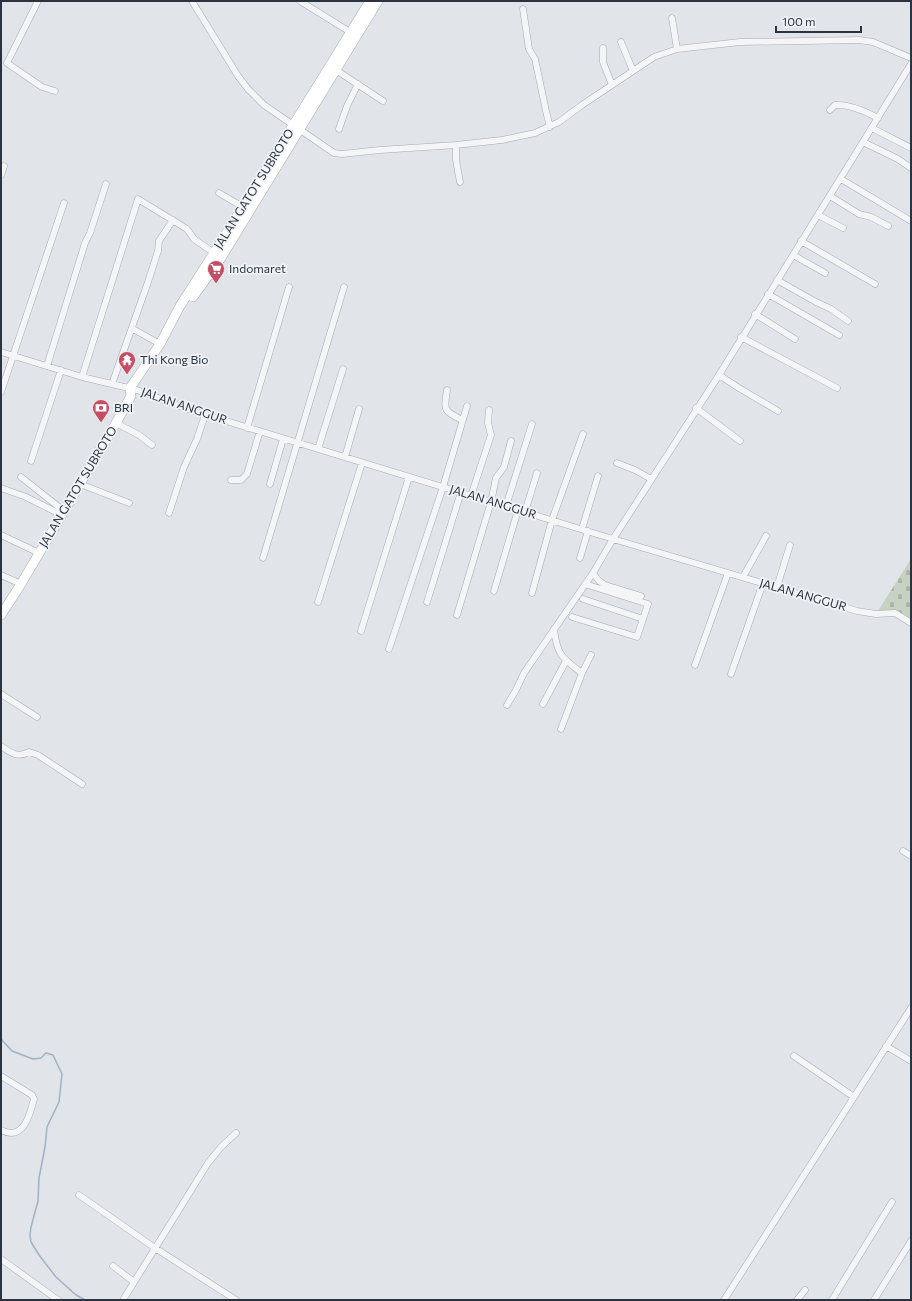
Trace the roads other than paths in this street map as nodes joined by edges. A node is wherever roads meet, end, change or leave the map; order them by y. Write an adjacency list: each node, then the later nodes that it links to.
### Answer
1 (38, 1): 13 (street)
2 (192, 1): 23 (street)
3 (300, 1): 8 (street)
4 (370, 1): 8 (main road, JALAN GATOT SUBROTO)
5 (378, 1): 15 (main road)
6 (523, 10): 24 (street)
7 (672, 18): 11 (street)
8 (350, 32): 23 (main road, JALAN GATOT SUBROTO)
9 (621, 42): 16 (street)
10 (603, 48): 18 (street)
11 (677, 49): 12 (street); 16 (street)
12 (911, 58)
13 (4, 62): 19 (street)
14 (910, 68): 22 (street)
15 (336, 70): 17 (street); 23 (main road)
16 (633, 71): 18 (street)
17 (358, 84): 20 (street); 26 (street)
18 (612, 85): 24 (street)
19 (55, 91)
20 (383, 101)
21 (830, 110): 22 (street)
22 (878, 118): 25 (street)
23 (297, 127): 28 (street); 39 (main road, JALAN GATOT SUBROTO); 47 (main road)
24 (550, 127): 28 (street)
25 (872, 128): 27 (street); 29 (street)
26 (339, 129)
27 (863, 142): 31 (street); 33 (street)
28 (456, 145): 34 (street)
29 (911, 148)
30 (4, 166): 32 (street)
31 (911, 168)
32 (1, 175)
33 (841, 179): 37 (street); 42 (street)
34 (460, 182)
35 (106, 184): 64 (street)
36 (219, 192): 39 (street)
37 (830, 196): 40 (street); 43 (street)
38 (64, 202): 63 (street)
39 (243, 207): 47 (main road, JALAN GATOT SUBROTO)
40 (818, 215): 44 (street); 45 (street)
41 (173, 220): 47 (street); 57 (street); 68 (street)
42 (911, 221)
43 (888, 226)
44 (843, 228)
45 (801, 241): 46 (street); 50 (street)
46 (793, 255): 48 (street); 49 (street)
47 (218, 256): 54 (main road, JALAN GATOT SUBROTO)
48 (825, 273)
49 (777, 280): 53 (street); 56 (street)
50 (875, 284)
51 (289, 287): 83 (street)
52 (344, 287): 89 (street)
53 (768, 294): 55 (street); 58 (street)
54 (182, 307): 61 (main road, JALAN GATOT SUBROTO); 72 (main road)
55 (756, 314): 59 (street); 60 (street)
56 (848, 321)
57 (133, 329): 61 (street); 69 (street)
58 (839, 335)
59 (741, 337): 67 (street); 70 (street)
60 (795, 339)
61 (160, 344): 72 (main road, JALAN GATOT SUBROTO)
62 (1, 352): 63 (street, JALAN ANGGUR)
63 (13, 356): 64 (street, JALAN ANGGUR); 73 (street)
64 (47, 366): 66 (street, JALAN ANGGUR)
65 (343, 369): 91 (street)
66 (61, 370): 68 (street, JALAN ANGGUR); 93 (street)
67 (718, 375): 75 (street); 78 (street)
68 (82, 377): 69 (street, JALAN ANGGUR)
69 (112, 384): 72 (street, JALAN ANGGUR)
70 (837, 388)
71 (447, 390): 80 (street)
72 (133, 391): 79 (street, JALAN ANGGUR); 81 (main road, JALAN GATOT SUBROTO)
73 (1, 392)
74 (468, 406): 80 (street)
75 (696, 408): 88 (street); 100 (street)
76 (359, 409): 92 (street)
77 (489, 410): 107 (street)
78 (778, 411)
79 (205, 415): 83 (street, JALAN ANGGUR); 114 (street)
80 (462, 420): 104 (street)
81 (116, 423): 90 (street); 102 (main road, JALAN GATOT SUBROTO)
82 (532, 424): 110 (street)
83 (247, 428): 84 (street, JALAN ANGGUR)
84 (260, 432): 86 (street, JALAN ANGGUR); 101 (street)
85 (582, 434): 115 (street)
86 (283, 439): 89 (street, JALAN ANGGUR); 103 (street)
87 (511, 441): 108 (street)
88 (740, 441)
89 (298, 443): 91 (street, JALAN ANGGUR); 122 (street)
90 (152, 445)
91 (318, 449): 92 (street, JALAN ANGGUR)
92 (346, 458): 94 (street, JALAN ANGGUR)
93 (31, 461)
94 (362, 463): 99 (street, JALAN ANGGUR); 136 (street)
95 (617, 463): 100 (street)
96 (538, 473): 113 (street)
97 (598, 476): 116 (street)
98 (21, 477): 112 (street)
99 (409, 477): 104 (street, JALAN ANGGUR); 144 (street)
100 (650, 479): 119 (street)
101 (231, 480)
102 (80, 484): 109 (street); 112 (main road, JALAN GATOT SUBROTO)
103 (270, 484)
104 (443, 487): 106 (street, JALAN ANGGUR); 145 (street)
105 (1, 488): 112 (street)
106 (461, 492): 107 (street, JALAN ANGGUR); 137 (street)
107 (471, 496): 108 (street, JALAN ANGGUR)
108 (491, 502): 110 (street, JALAN ANGGUR); 138 (street)
109 (129, 503)
110 (506, 506): 111 (street, JALAN ANGGUR)
111 (518, 510): 113 (street, JALAN ANGGUR); 132 (street)
112 (63, 512): 121 (main road, JALAN GATOT SUBROTO)
113 (525, 512): 115 (street, JALAN ANGGUR)
114 (169, 513)
115 (552, 520): 116 (street, JALAN ANGGUR); 133 (street)
116 (585, 530): 119 (street, JALAN ANGGUR); 123 (street)
117 (1, 535): 121 (street)
118 (766, 536): 127 (street)
119 (613, 539): 124 (street); 125 (street, JALAN ANGGUR)
120 (790, 545): 131 (street)
121 (38, 553): 129 (main road, JALAN GATOT SUBROTO)
122 (263, 558)
123 (580, 558)
124 (593, 573): 130 (street); 134 (street)
125 (728, 573): 127 (street, JALAN ANGGUR); 148 (street)
126 (1, 575): 129 (street)
127 (743, 577): 128 (street, JALAN ANGGUR)
128 (763, 583): 131 (street, JALAN ANGGUR); 150 (street)
129 (21, 584): 139 (main road, JALAN GATOT SUBROTO)
130 (585, 584): 141 (street); 143 (street)
131 (777, 587): 142 (street, JALAN ANGGUR)
132 (494, 591)
133 (532, 592)
134 (641, 596)
135 (583, 599): 141 (street)
136 (318, 602)
137 (428, 602)
138 (457, 614)
139 (1, 615)
140 (572, 617): 141 (street)
141 (643, 619)
142 (911, 623)
143 (554, 629): 147 (street); 153 (street)
144 (361, 631)
145 (389, 650)
146 (591, 655): 149 (street)
147 (566, 661): 149 (street); 152 (street)
148 (695, 665)
149 (582, 673): 155 (street)
150 (731, 674)
151 (1, 694): 154 (street)
152 (543, 704)
153 (507, 705)
154 (37, 717)
155 (561, 730)
156 (1, 746): 157 (street)
157 (82, 784)
158 (904, 851): 159 (street)
159 (911, 856)
160 (911, 1008): 161 (street)
161 (886, 1046): 163 (street); 165 (street)
162 (794, 1056): 165 (street)
163 (911, 1061)
164 (1, 1076): 166 (street)
165 (854, 1097): 179 (street)
166 (1, 1130)
167 (236, 1133): 171 (street)
168 (79, 1195): 171 (street)
169 (892, 1202): 181 (street)
170 (911, 1241): 182 (street)
171 (155, 1248): 174 (street); 178 (street)
172 (1, 1259): 176 (street)
173 (113, 1266): 174 (street)
174 (134, 1282): 177 (street)
175 (805, 1290): 180 (street)
176 (58, 1300)
177 (123, 1300)
178 (236, 1300)
179 (724, 1300)
180 (797, 1300)
181 (832, 1300)
182 (874, 1300)

